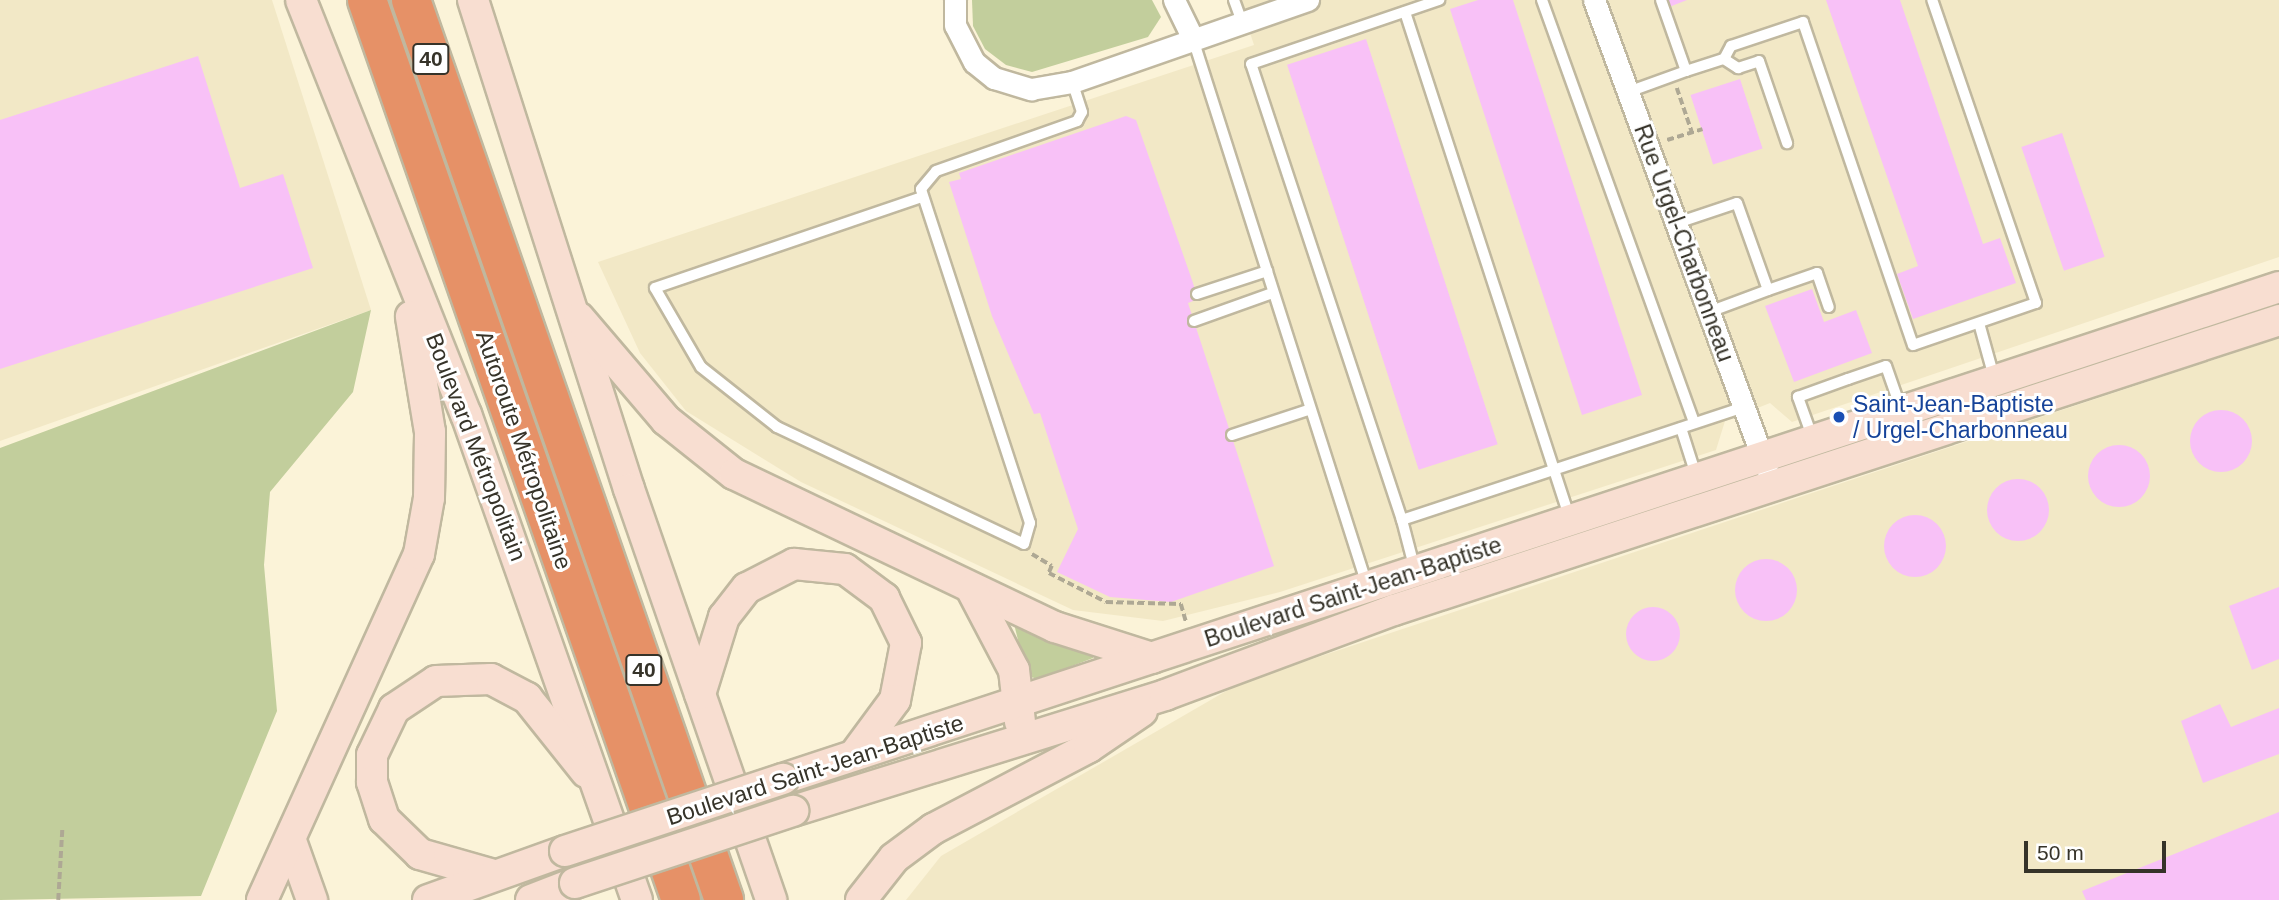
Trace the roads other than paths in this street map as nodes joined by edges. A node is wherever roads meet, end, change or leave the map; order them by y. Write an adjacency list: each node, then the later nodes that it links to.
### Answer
1 (301, 0): 26 (main road, Boulevard Métropolitain)
2 (351, 0): 22 (highway)
3 (367, 0): 22 (highway, Autoroute Métropolitaine / 40)
4 (411, 0): 24 (highway, Autoroute Métropolitaine / 40)
5 (435, 0): 24 (highway)
6 (473, 0): 35 (main road)
7 (955, 0): 21 (street)
8 (1174, 0): 18 (street)
9 (1234, 0): 17 (lane)
10 (1439, 0): 16 (lane)
11 (1542, 0): 44 (lane)
12 (1594, 0): 23 (street, Rue Urgel-Charbonneau)
13 (1661, 0): 20 (lane)
14 (1932, 0): 39 (lane)
15 (1302, 1): 17 (street)
16 (1405, 12): 48 (lane); 51 (lane)
17 (1242, 22): 18 (street)
18 (1193, 39): 21 (street); 29 (lane)
19 (1724, 59): 20 (lane); 25 (lane); 39 (lane)
20 (1686, 71): 23 (lane)
21 (1072, 82): 27 (lane)
22 (397, 88): 70 (highway, Autoroute Métropolitaine / 40)
23 (1628, 92): 28 (street, Rue Urgel-Charbonneau)
24 (452, 119): 71 (highway, Autoroute Métropolitaine / 40)
25 (1787, 143)
26 (365, 166): 62 (main road, Boulevard Métropolitain); 63 (main road)
27 (922, 197): 27 (lane)
28 (1677, 223): 31 (lane); 36 (street, Rue Urgel-Charbonneau)
29 (1267, 271): 32 (lane); 33 (lane)
30 (2279, 287): 40 (main road, Boulevard Saint-Jean-Baptiste)
31 (1768, 290): 34 (lane); 36 (lane)
32 (1197, 293)
33 (1270, 294): 38 (lane); 42 (lane)
34 (1829, 307)
35 (571, 309): 55 (main road); 57 (main road)
36 (1709, 312): 41 (street, Rue Urgel-Charbonneau)
37 (2279, 320): 40 (main road, Boulevard Saint-Jean-Baptiste)
38 (1194, 321)
39 (1979, 323): 40 (lane)
40 (1999, 395): 43 (main road, Boulevard Saint-Jean-Baptiste); 49 (main road, Boulevard Saint-Jean-Baptiste)
41 (1744, 407): 44 (lane); 49 (street, Rue Urgel-Charbonneau)
42 (1308, 410): 46 (lane); 54 (lane)
43 (1902, 412): 47 (main road, Boulevard Saint-Jean-Baptiste); 47 (lane)
44 (1694, 424): 45 (lane)
45 (1681, 428): 48 (lane); 50 (lane)
46 (1232, 435)
47 (1814, 441): 49 (main road, Boulevard Saint-Jean-Baptiste)
48 (1553, 470): 51 (lane); 52 (lane)
49 (1768, 472): 50 (main road, Boulevard Saint-Jean-Baptiste); 58 (main road, Boulevard Saint-Jean-Baptiste)
50 (1698, 479): 52 (main road, Boulevard Saint-Jean-Baptiste)
51 (1402, 520): 53 (lane)
52 (1571, 521): 53 (main road, Boulevard Saint-Jean-Baptiste)
53 (1416, 572): 54 (main road, Boulevard Saint-Jean-Baptiste)
54 (1368, 588): 56 (main road, Boulevard Saint-Jean-Baptiste)
55 (972, 590): 56 (main road); 59 (main road)
56 (1152, 658): 59 (main road, Boulevard Saint-Jean-Baptiste)
57 (699, 694): 61 (main road); 72 (main road)
58 (1165, 695): 60 (main road, Boulevard Saint-Jean-Baptiste); 73 (main road)
59 (1021, 705): 60 (main road); 61 (main road, Boulevard Saint-Jean-Baptiste)
60 (1020, 736): 68 (main road, Boulevard Saint-Jean-Baptiste, bridge)
61 (855, 754): 64 (main road, Boulevard Saint-Jean-Baptiste, bridge)
62 (603, 794): 64 (main road); 69 (main road, Boulevard Métropolitain)
63 (292, 841): 65 (main road); 66 (main road)
64 (490, 874): 67 (main road, Boulevard Saint-Jean-Baptiste)
65 (262, 900)
66 (312, 900)
67 (428, 900)
68 (531, 900)
69 (637, 900)
70 (681, 900)
71 (724, 900)
72 (771, 900)
73 (861, 900)

